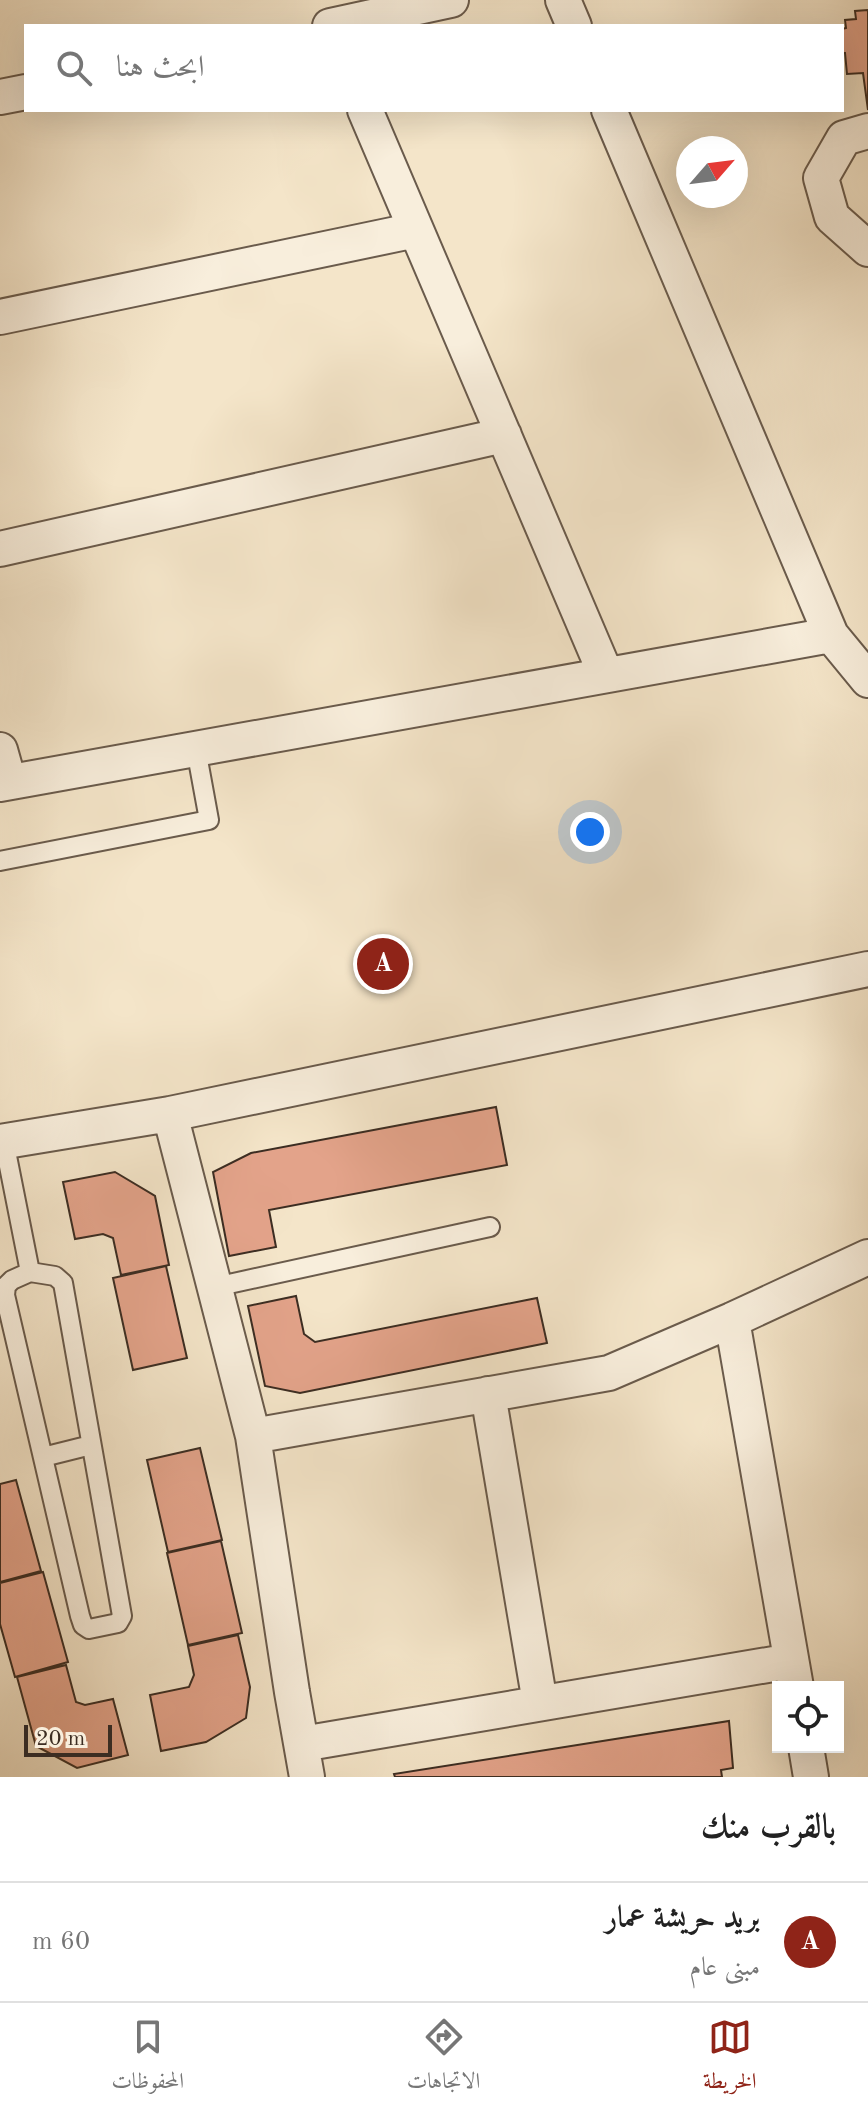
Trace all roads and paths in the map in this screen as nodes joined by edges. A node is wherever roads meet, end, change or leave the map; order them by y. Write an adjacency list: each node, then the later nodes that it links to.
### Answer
1 (451, 0): 3 (street)
2 (563, 0): 4 (street)
3 (339, 24)
4 (573, 24)
5 (24, 92): 6 (street)
6 (0, 97)
7 (366, 112): 10 (street)
8 (610, 112): 15 (street)
9 (868, 131): 11 (street)
10 (416, 230): 12 (street); 13 (street)
11 (868, 249)
12 (0, 317)
13 (504, 435): 14 (street); 16 (street)
14 (0, 549)
15 (831, 635): 16 (street); 17 (street)
16 (606, 675): 18 (street)
17 (868, 680)
18 (196, 749): 19 (street); 20 (lane)
19 (3, 772)
20 (0, 861)
21 (868, 969): 22 (street)
22 (170, 1114): 23 (street); 27 (street)
23 (2, 1141): 26 (lane)
24 (490, 1227): 27 (lane)
25 (868, 1257): 28 (street)
26 (30, 1272): 31 (lane); 32 (lane)
27 (215, 1287): 30 (street)
28 (732, 1320): 29 (street); 33 (street)
29 (488, 1394): 30 (street); 34 (street)
30 (253, 1436): 36 (street)
31 (91, 1445): 32 (lane); 32 (lane)
32 (43, 1457)
33 (794, 1674): 34 (street)
34 (540, 1703): 36 (street)
35 (807, 1753): 37 (street)
36 (304, 1761)
37 (811, 1777)

